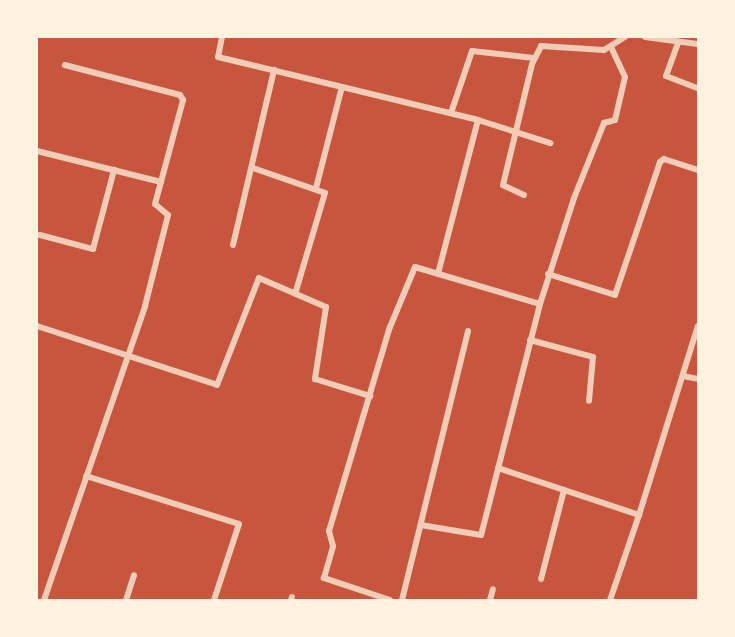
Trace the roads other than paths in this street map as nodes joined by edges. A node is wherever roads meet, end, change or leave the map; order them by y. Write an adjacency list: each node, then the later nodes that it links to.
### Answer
1 (222, 37): 9 (street)
2 (625, 37): 6 (street)
3 (645, 37): 4 (street)
4 (678, 43): 5 (street); 11 (street)
5 (698, 44)
6 (611, 47): 7 (street); 26 (street)
7 (534, 58): 12 (street); 14 (street)
8 (65, 65): 20 (street)
9 (274, 71): 10 (street); 17 (street)
10 (342, 87): 12 (street); 21 (street)
11 (698, 88)
12 (451, 113): 13 (street)
13 (478, 120): 14 (street); 25 (street)
14 (517, 131): 15 (street); 22 (street)
15 (550, 143)
16 (37, 151): 18 (street)
17 (253, 168): 21 (street); 24 (street)
18 (114, 170): 20 (street); 23 (street)
19 (698, 170): 26 (street)
20 (161, 181): 33 (street)
21 (316, 188): 27 (street)
22 (524, 195)
23 (40, 235)
24 (233, 245)
25 (438, 274): 28 (street); 36 (street)
26 (548, 274): 28 (street)
27 (295, 294): 33 (street); 36 (street)
28 (540, 304): 32 (street)
29 (37, 326): 33 (street)
30 (698, 326): 34 (street)
31 (468, 331): 42 (street)
32 (530, 340): 37 (street); 38 (street)
33 (127, 358): 39 (street)
34 (682, 376): 35 (street); 41 (street)
35 (698, 379)
36 (370, 396): 49 (street)
37 (589, 401)
38 (498, 468): 40 (street); 42 (street)
39 (86, 476): 46 (street); 48 (street)
40 (565, 490): 41 (street); 44 (street)
41 (639, 515): 52 (street)
42 (421, 525): 50 (street)
43 (134, 575): 47 (street)
44 (541, 579)
45 (493, 589): 51 (street)
46 (44, 600)
47 (126, 600)
48 (214, 600)
49 (390, 600)
50 (402, 600)
51 (490, 600)
52 (610, 600)

